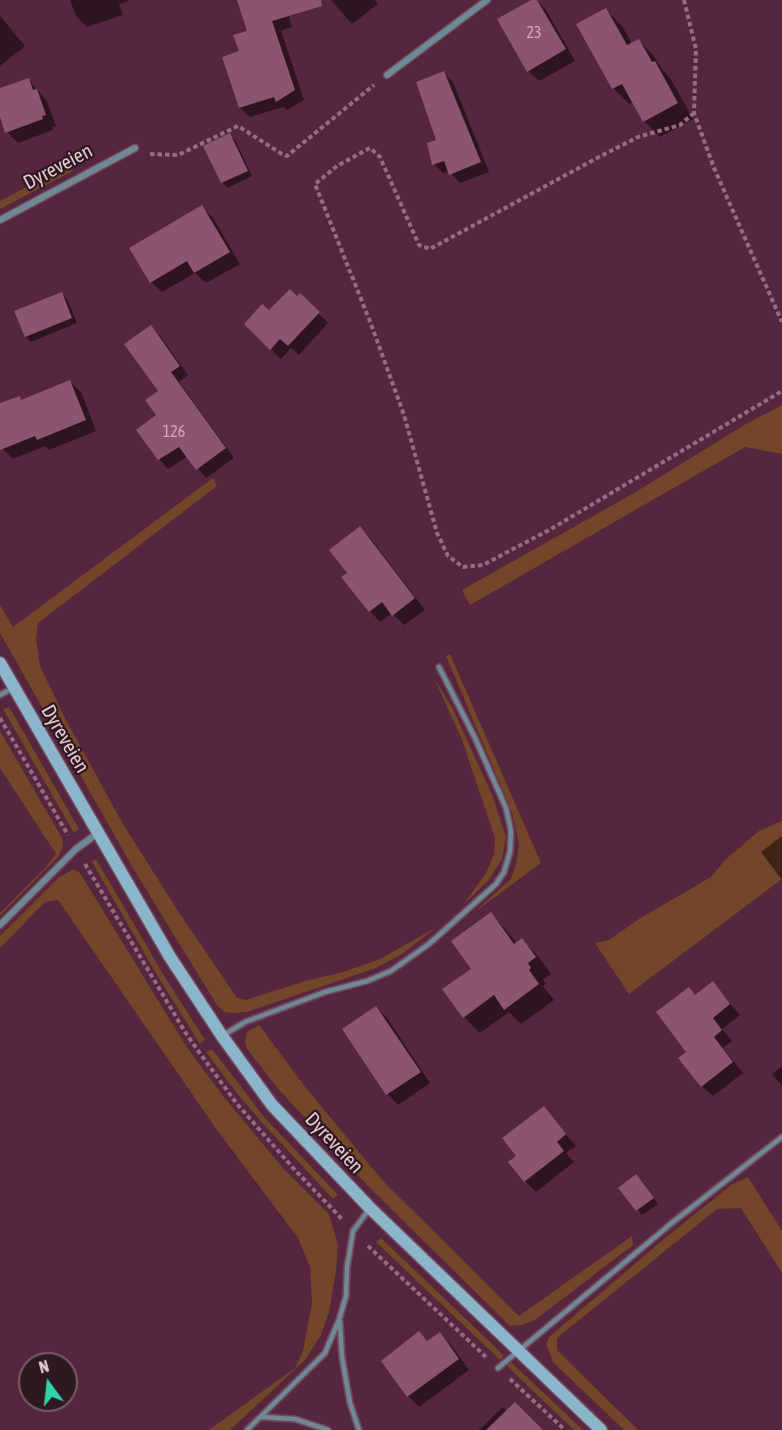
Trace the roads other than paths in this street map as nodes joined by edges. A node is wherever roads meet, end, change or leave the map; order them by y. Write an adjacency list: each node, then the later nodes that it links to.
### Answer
1 (487, 0): 2 (street)
2 (387, 75)
3 (135, 148): 4 (street, Dyreveien)
4 (0, 220)
5 (0, 663): 7 (main road, Dyreveien)
6 (439, 667): 11 (lane)
7 (12, 688): 8 (lane); 9 (main road, Dyreveien)
8 (0, 694)
9 (98, 833): 10 (street); 11 (main road, Dyreveien)
10 (0, 925)
11 (222, 1036): 13 (main road, Dyreveien)
12 (782, 1137): 15 (lane)
13 (370, 1208): 14 (lane); 15 (main road, Dyreveien)
14 (339, 1320): 17 (lane); 20 (lane)
15 (519, 1352): 16 (lane); 21 (main road, Dyreveien)
16 (498, 1368)
17 (262, 1417): 18 (lane); 19 (lane)
18 (247, 1430)
19 (328, 1430)
20 (359, 1430)
21 (601, 1430)

